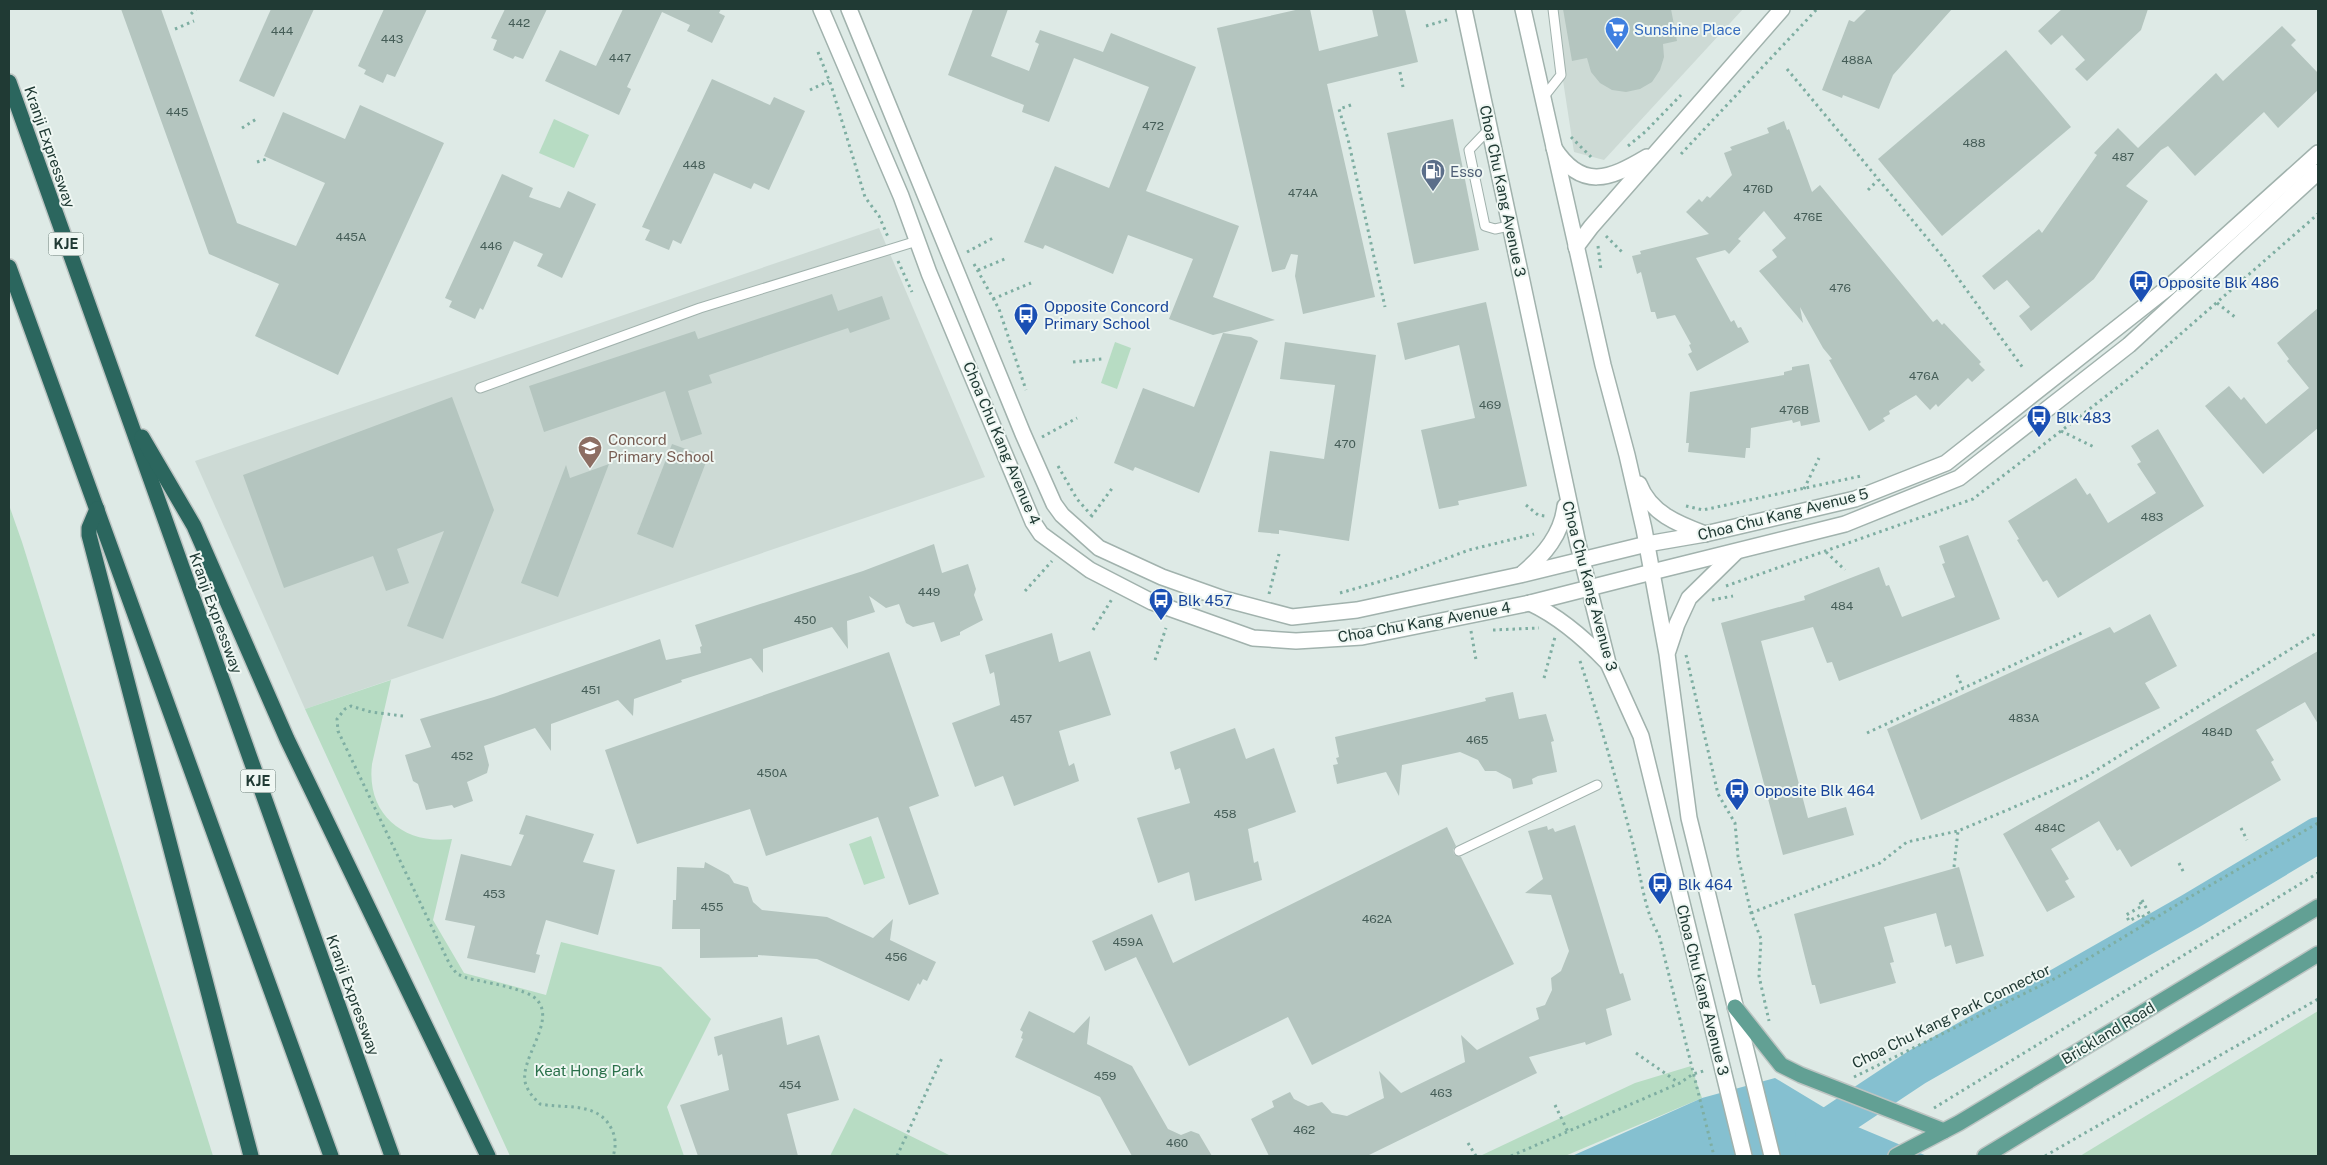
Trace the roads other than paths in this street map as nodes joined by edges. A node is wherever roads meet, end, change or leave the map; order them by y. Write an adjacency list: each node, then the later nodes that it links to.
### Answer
1 (821, 9): 15 (street, Choa Chu Kang Avenue 4)
2 (849, 9): 30 (street, Choa Chu Kang Avenue 4)
3 (1523, 9): 8 (street, Choa Chu Kang Avenue 3)
4 (1552, 9): 8 (lane)
5 (1782, 9): 11 (street)
6 (1464, 11): 9 (street, Choa Chu Kang Avenue 3)
7 (9, 82): 19 (highway, Kranji Expressway / KJE)
8 (1542, 99): 10 (street, Choa Chu Kang Avenue 3)
9 (1490, 128): 14 (street, Choa Chu Kang Avenue 3); 14 (lane)
10 (1553, 146): 11 (street); 16 (street, Choa Chu Kang Avenue 3)
11 (1659, 150): 16 (street)
12 (2318, 153): 23 (street, Choa Chu Kang Avenue 5)
13 (2318, 172): 24 (street, Choa Chu Kang Avenue 5)
14 (1509, 226): 21 (street, Choa Chu Kang Avenue 3)
15 (917, 241): 18 (lane); 32 (street, Choa Chu Kang Avenue 4)
16 (1576, 247): 20 (street, Choa Chu Kang Avenue 3)
17 (9, 267): 22 (highway)
18 (480, 388)
19 (123, 406): 43 (highway, Kranji Expressway / KJE); 44 (highway)
20 (1628, 455): 25 (street); 26 (street, Choa Chu Kang Avenue 3)
21 (1566, 497): 28 (street, Choa Chu Kang Avenue 3); 30 (street)
22 (97, 509): 41 (highway); 42 (highway)
23 (1813, 509): 24 (street); 25 (street, Choa Chu Kang Avenue 5)
24 (1819, 532): 27 (street, Choa Chu Kang Avenue 5)
25 (1706, 534): 26 (street, Choa Chu Kang Avenue 5)
26 (1647, 544): 28 (street, Choa Chu Kang Avenue 5); 29 (street, Choa Chu Kang Avenue 3)
27 (1736, 552): 29 (street, Choa Chu Kang Avenue 5); 33 (street)
28 (1583, 560): 30 (street, Choa Chu Kang Avenue 4); 31 (street, Choa Chu Kang Avenue 3)
29 (1652, 572): 31 (street, Choa Chu Kang Avenue 5); 33 (street, Choa Chu Kang Avenue 3)
30 (1520, 575)
31 (1590, 588): 32 (street, Choa Chu Kang Avenue 4); 34 (street, Choa Chu Kang Avenue 3)
32 (1530, 603): 34 (street)
33 (1667, 654): 39 (street, Choa Chu Kang Avenue 3)
34 (1608, 663): 45 (street, Choa Chu Kang Avenue 3)
35 (1596, 786): 36 (lane)
36 (1459, 851)
37 (2318, 907): 40 (main road, Brickland Road)
38 (2318, 954): 48 (main road)
39 (1735, 1007): 40 (main road); 46 (street, Choa Chu Kang Avenue 3)
40 (1944, 1131): 47 (main road, Brickland Road)
41 (251, 1156)
42 (331, 1156)
43 (392, 1156)
44 (488, 1156)
45 (1744, 1156)
46 (1772, 1156)
47 (1896, 1156)
48 (1985, 1156)

